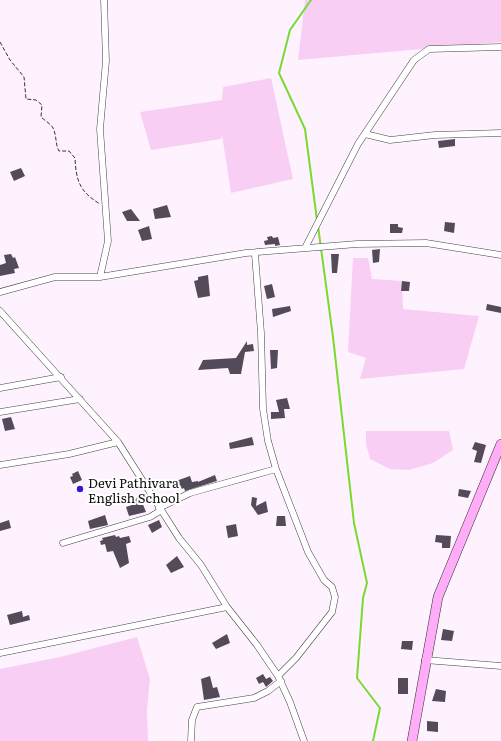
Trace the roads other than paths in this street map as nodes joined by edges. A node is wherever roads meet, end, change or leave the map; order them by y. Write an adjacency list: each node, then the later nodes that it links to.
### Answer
1 (104, 0): 8 (street)
2 (501, 47): 4 (street)
3 (501, 133): 4 (street)
4 (365, 134): 5 (street)
5 (305, 248): 6 (street); 7 (street)
6 (255, 254): 8 (street); 18 (street)
7 (501, 255)
8 (100, 277): 9 (street)
9 (0, 292)
10 (0, 311): 11 (street)
11 (61, 377): 12 (street); 13 (street)
12 (0, 388)
13 (80, 399): 14 (street); 15 (street)
14 (0, 412)
15 (118, 442): 17 (street); 19 (street)
16 (501, 444): 23 (street)
17 (0, 465)
18 (276, 469): 19 (street); 25 (street)
19 (160, 510): 20 (street); 21 (street)
20 (63, 542)
21 (227, 607): 22 (street); 25 (street)
22 (0, 652)
23 (425, 660): 24 (street); 28 (street)
24 (501, 666)
25 (280, 679): 26 (street); 27 (street)
26 (191, 741)
27 (304, 741)
28 (412, 741)

